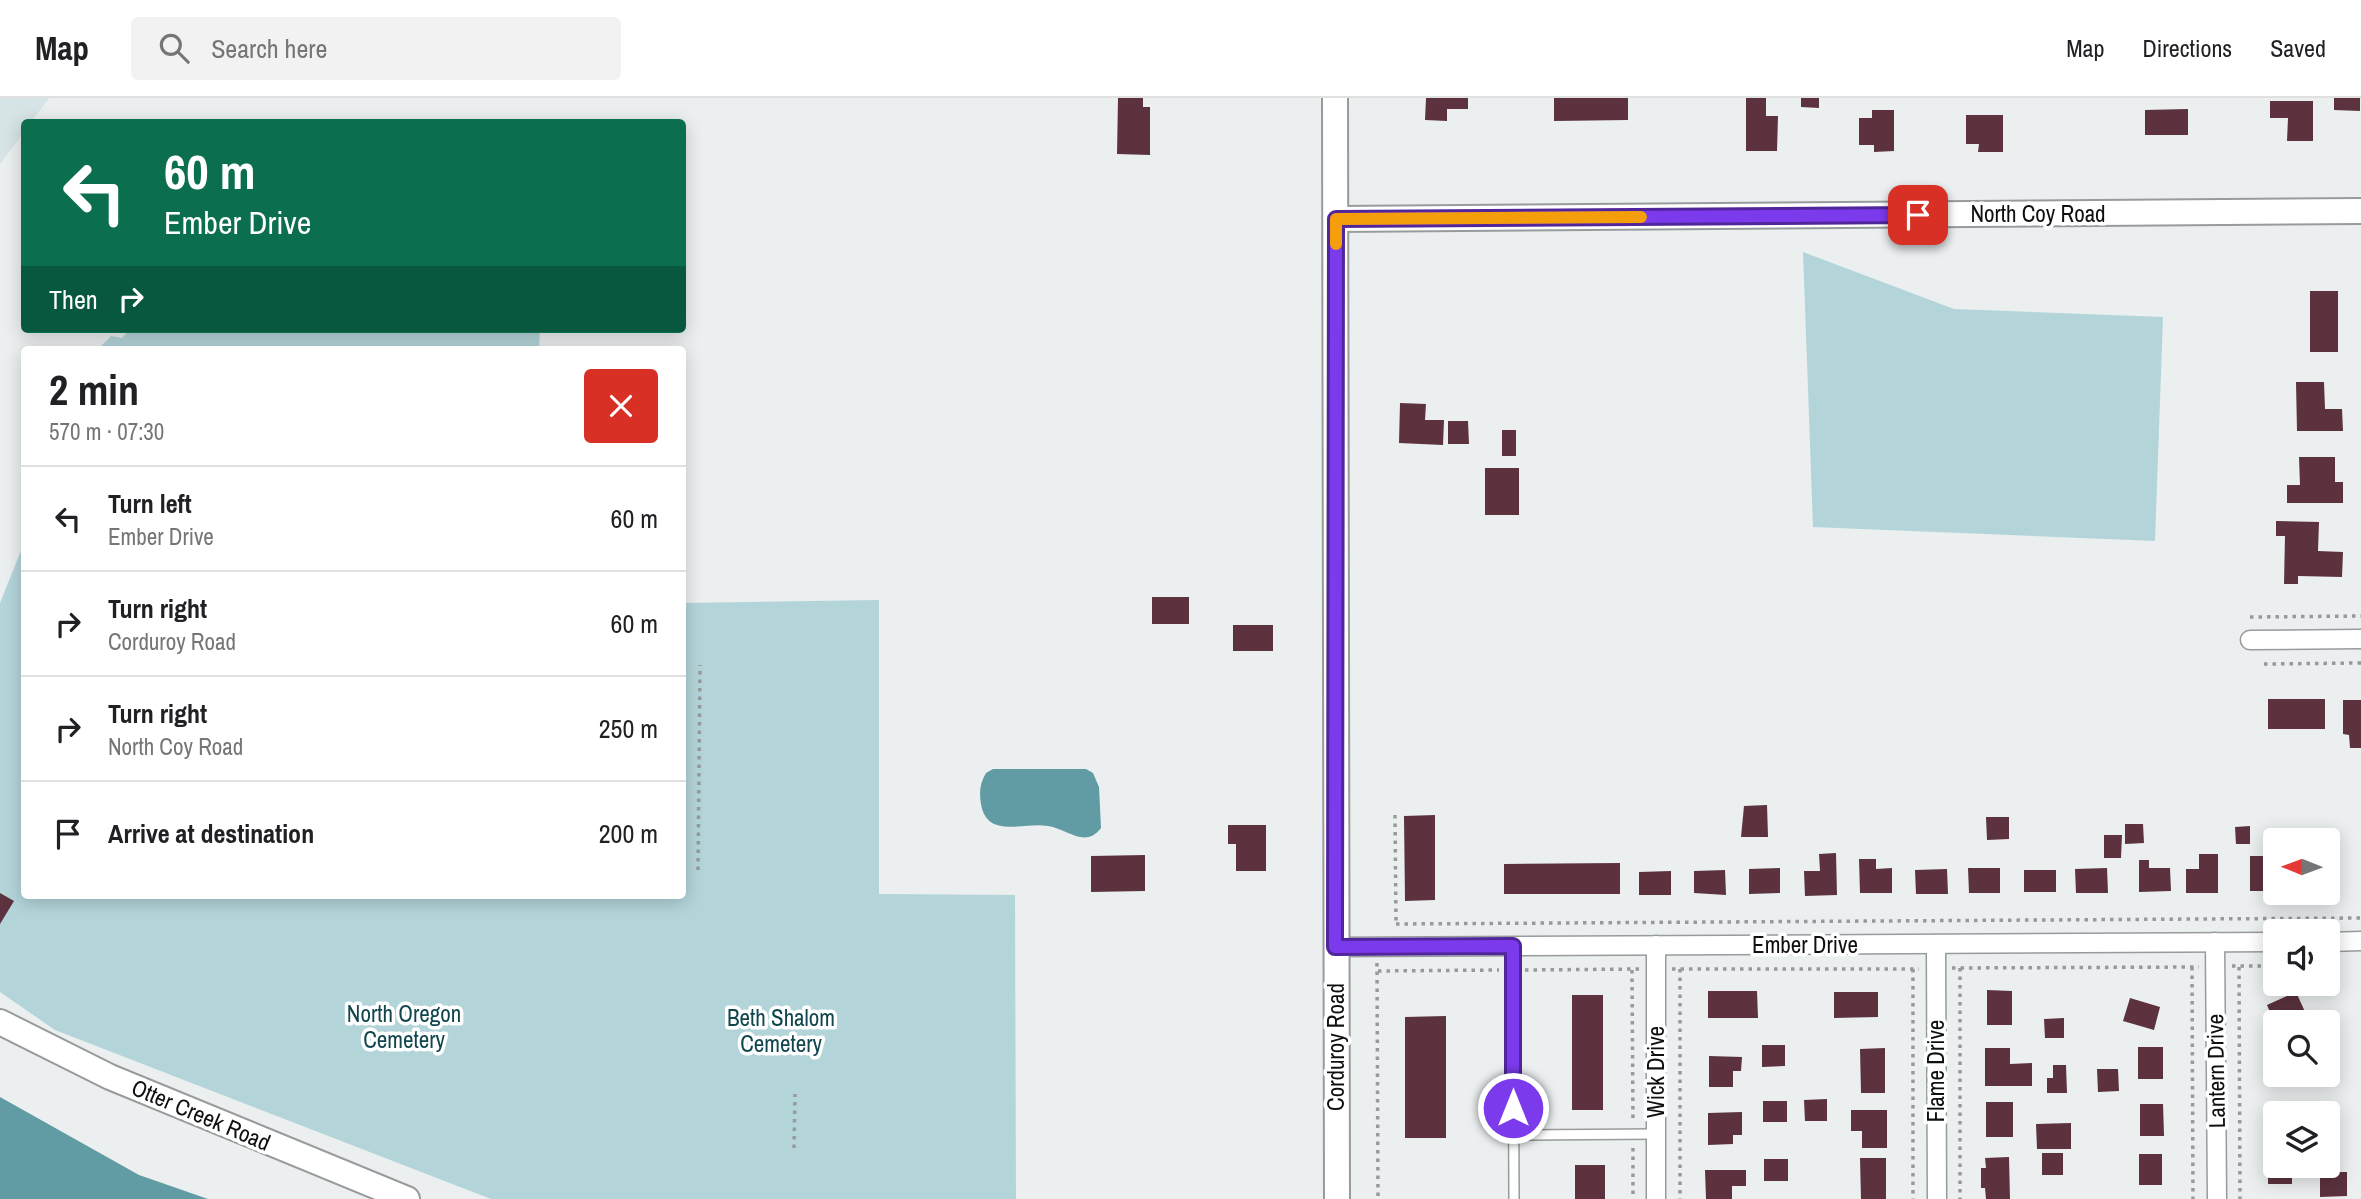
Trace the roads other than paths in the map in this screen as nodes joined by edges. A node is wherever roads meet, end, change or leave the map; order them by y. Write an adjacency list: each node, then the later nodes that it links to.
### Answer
1 (1335, 98): 3 (street, Corduroy Road)
2 (2361, 211): 3 (street, North Coy Road)
3 (1336, 219): 13 (street, Corduroy Road)
4 (2361, 639): 5 (street)
5 (2250, 640)
6 (2361, 941): 9 (street)
7 (2215, 942): 8 (street, Ember Drive); 10 (street, Ember Drive); 22 (street, Lantern Drive)
8 (2263, 942)
9 (2340, 942)
10 (1936, 944): 11 (street, Ember Drive); 21 (street, Flame Drive)
11 (1656, 945): 12 (street, Ember Drive); 15 (street, Wick Drive)
12 (1513, 946): 13 (street, Ember Drive); 16 (lane)
13 (1335, 947): 18 (street, Corduroy Road)
14 (0, 1022): 17 (street, Otter Creek Road)
15 (1656, 1134): 16 (lane); 20 (street, Wick Drive)
16 (1513, 1135): 19 (lane)
17 (407, 1199)
18 (1337, 1199)
19 (1514, 1199)
20 (1656, 1199)
21 (1937, 1199)
22 (2217, 1199)

